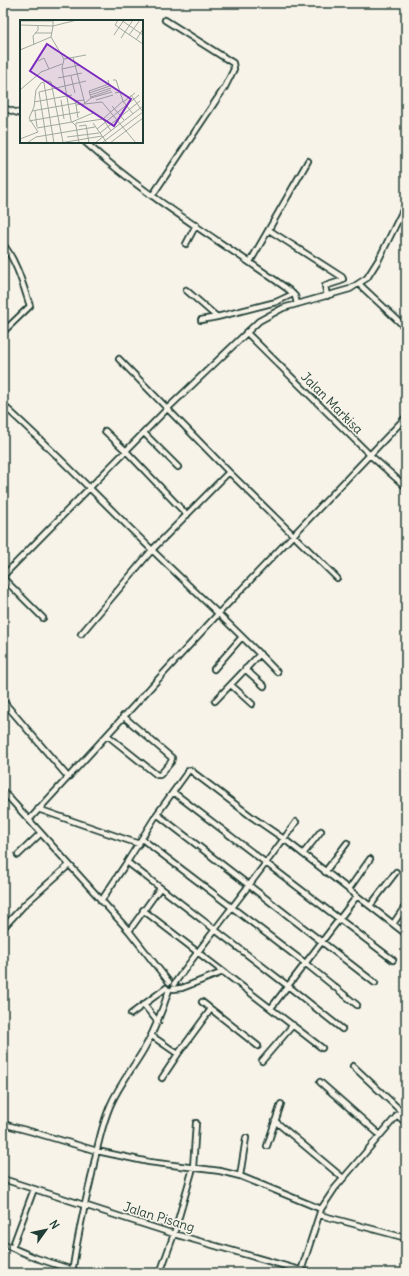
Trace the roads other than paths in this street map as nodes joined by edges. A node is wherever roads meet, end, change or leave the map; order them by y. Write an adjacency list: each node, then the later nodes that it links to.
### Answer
1 (165, 20): 6 (street)
2 (3, 108): 3 (street)
3 (20, 114)
4 (86, 143): 6 (street)
5 (308, 161): 9 (street)
6 (152, 196): 8 (street)
7 (406, 204): 13 (street)
8 (196, 225): 11 (street); 12 (street)
9 (269, 230): 12 (street); 15 (street)
10 (3, 244): 20 (street)
11 (186, 244)
12 (250, 262): 16 (street)
13 (359, 284): 15 (street); 19 (street)
14 (186, 290): 17 (street)
15 (328, 296): 16 (street)
16 (295, 299): 17 (street); 21 (street)
17 (217, 317): 18 (street)
18 (201, 320)
19 (406, 328)
20 (3, 332)
21 (246, 332): 24 (street); 29 (street, Jalan Markisa)
22 (119, 359): 24 (street)
23 (3, 405): 33 (street)
24 (167, 409): 27 (street); 31 (street)
25 (406, 417): 29 (street)
26 (105, 431): 28 (street)
27 (144, 433): 28 (street); 30 (street)
28 (126, 451): 33 (street); 34 (street)
29 (370, 455): 32 (street, Jalan Markisa); 35 (street)
30 (178, 467)
31 (229, 472): 34 (street); 35 (street)
32 (406, 487)
33 (89, 488): 36 (street); 37 (street)
34 (187, 515): 36 (street)
35 (293, 535): 38 (street); 39 (street)
36 (152, 550): 39 (street); 41 (street)
37 (3, 577): 40 (street)
38 (337, 578)
39 (218, 614): 42 (street); 52 (street)
40 (43, 618)
41 (81, 634)
42 (242, 637): 43 (street); 44 (street)
43 (260, 654): 45 (street); 46 (street)
44 (214, 669)
45 (245, 669): 47 (street); 48 (street)
46 (277, 672)
47 (231, 685): 50 (street); 51 (street)
48 (264, 686)
49 (3, 701): 54 (street)
50 (215, 701)
51 (252, 704)
52 (123, 716): 53 (street); 53 (street)
53 (107, 735): 54 (street)
54 (68, 777): 57 (street)
55 (3, 792): 59 (street)
56 (173, 792): 58 (street); 64 (street); 71 (street)
57 (38, 810): 59 (street); 66 (street)
58 (157, 814): 63 (street); 75 (street)
59 (29, 820): 62 (street)
60 (296, 822): 64 (street)
61 (321, 831): 67 (street)
62 (41, 834): 68 (street); 72 (street)
63 (142, 839): 66 (street); 82 (street)
64 (284, 840): 67 (street); 71 (street)
65 (347, 843): 73 (street)
66 (139, 844): 70 (street)
67 (303, 854): 73 (street)
68 (18, 855)
69 (370, 859): 77 (street)
70 (127, 862): 76 (street); 79 (street)
71 (266, 862): 75 (street); 84 (street)
72 (69, 865): 79 (street); 86 (street)
73 (325, 872): 77 (street)
74 (396, 872): 81 (street)
75 (249, 885): 82 (street); 90 (street)
76 (160, 888): 83 (street); 87 (street)
77 (349, 889): 78 (street)
78 (357, 896): 81 (street); 84 (street)
79 (101, 901): 88 (street)
80 (406, 905): 85 (street)
81 (370, 906): 85 (street)
82 (232, 907): 87 (street); 93 (street)
83 (143, 910): 88 (street); 91 (street)
84 (340, 919): 90 (street); 92 (street)
85 (393, 924): 89 (street)
86 (3, 928)
87 (214, 929): 91 (street); 97 (street)
88 (129, 932): 95 (street)
89 (406, 934)
90 (323, 942): 93 (street); 96 (street)
91 (197, 952): 94 (street); 95 (street)
92 (393, 960)
93 (304, 963): 97 (street); 101 (street)
94 (223, 972): 98 (street); 102 (street)
95 (172, 983): 98 (street); 98 (street)
96 (375, 983)
97 (288, 986): 102 (street); 107 (street)
98 (169, 989): 100 (street); 105 (street)
99 (202, 1002): 103 (street)
100 (144, 1005): 104 (street); 105 (street)
101 (357, 1005)
102 (271, 1008): 106 (street)
103 (211, 1009): 109 (street); 111 (street)
104 (131, 1014)
105 (158, 1022): 108 (street)
106 (293, 1025): 110 (street); 112 (street)
107 (342, 1029)
108 (152, 1036): 111 (street); 127 (street)
109 (258, 1046)
110 (322, 1048)
111 (178, 1054): 114 (street)
112 (262, 1061)
113 (353, 1066): 118 (street)
114 (162, 1078)
115 (320, 1082): 124 (street)
116 (281, 1104): 120 (street)
117 (406, 1105): 118 (street)
118 (401, 1111): 119 (street)
119 (397, 1115): 122 (street); 124 (street)
120 (275, 1120): 126 (street); 130 (street)
121 (196, 1123): 128 (street)
122 (406, 1123)
123 (3, 1124): 127 (street)
124 (380, 1135): 130 (street)
125 (246, 1138): 129 (street)
126 (267, 1146)
127 (97, 1151): 128 (street); 133 (street)
128 (193, 1168): 129 (street); 136 (street)
129 (240, 1176): 134 (street)
130 (343, 1178): 134 (street)
131 (3, 1179): 132 (street, Jalan Pisang)
132 (34, 1189): 133 (street, Jalan Pisang); 139 (street)
133 (85, 1206): 136 (street, Jalan Pisang); 140 (street)
134 (321, 1209): 135 (street)
135 (320, 1215): 137 (street); 141 (street)
136 (174, 1234): 141 (street, Jalan Pisang); 143 (street)
137 (406, 1238)
138 (3, 1244): 139 (street)
139 (12, 1248): 140 (street)
140 (72, 1272): 142 (street)
141 (301, 1272): 144 (street, Jalan Pisang)
142 (82, 1273)
143 (160, 1273)
144 (310, 1273)

